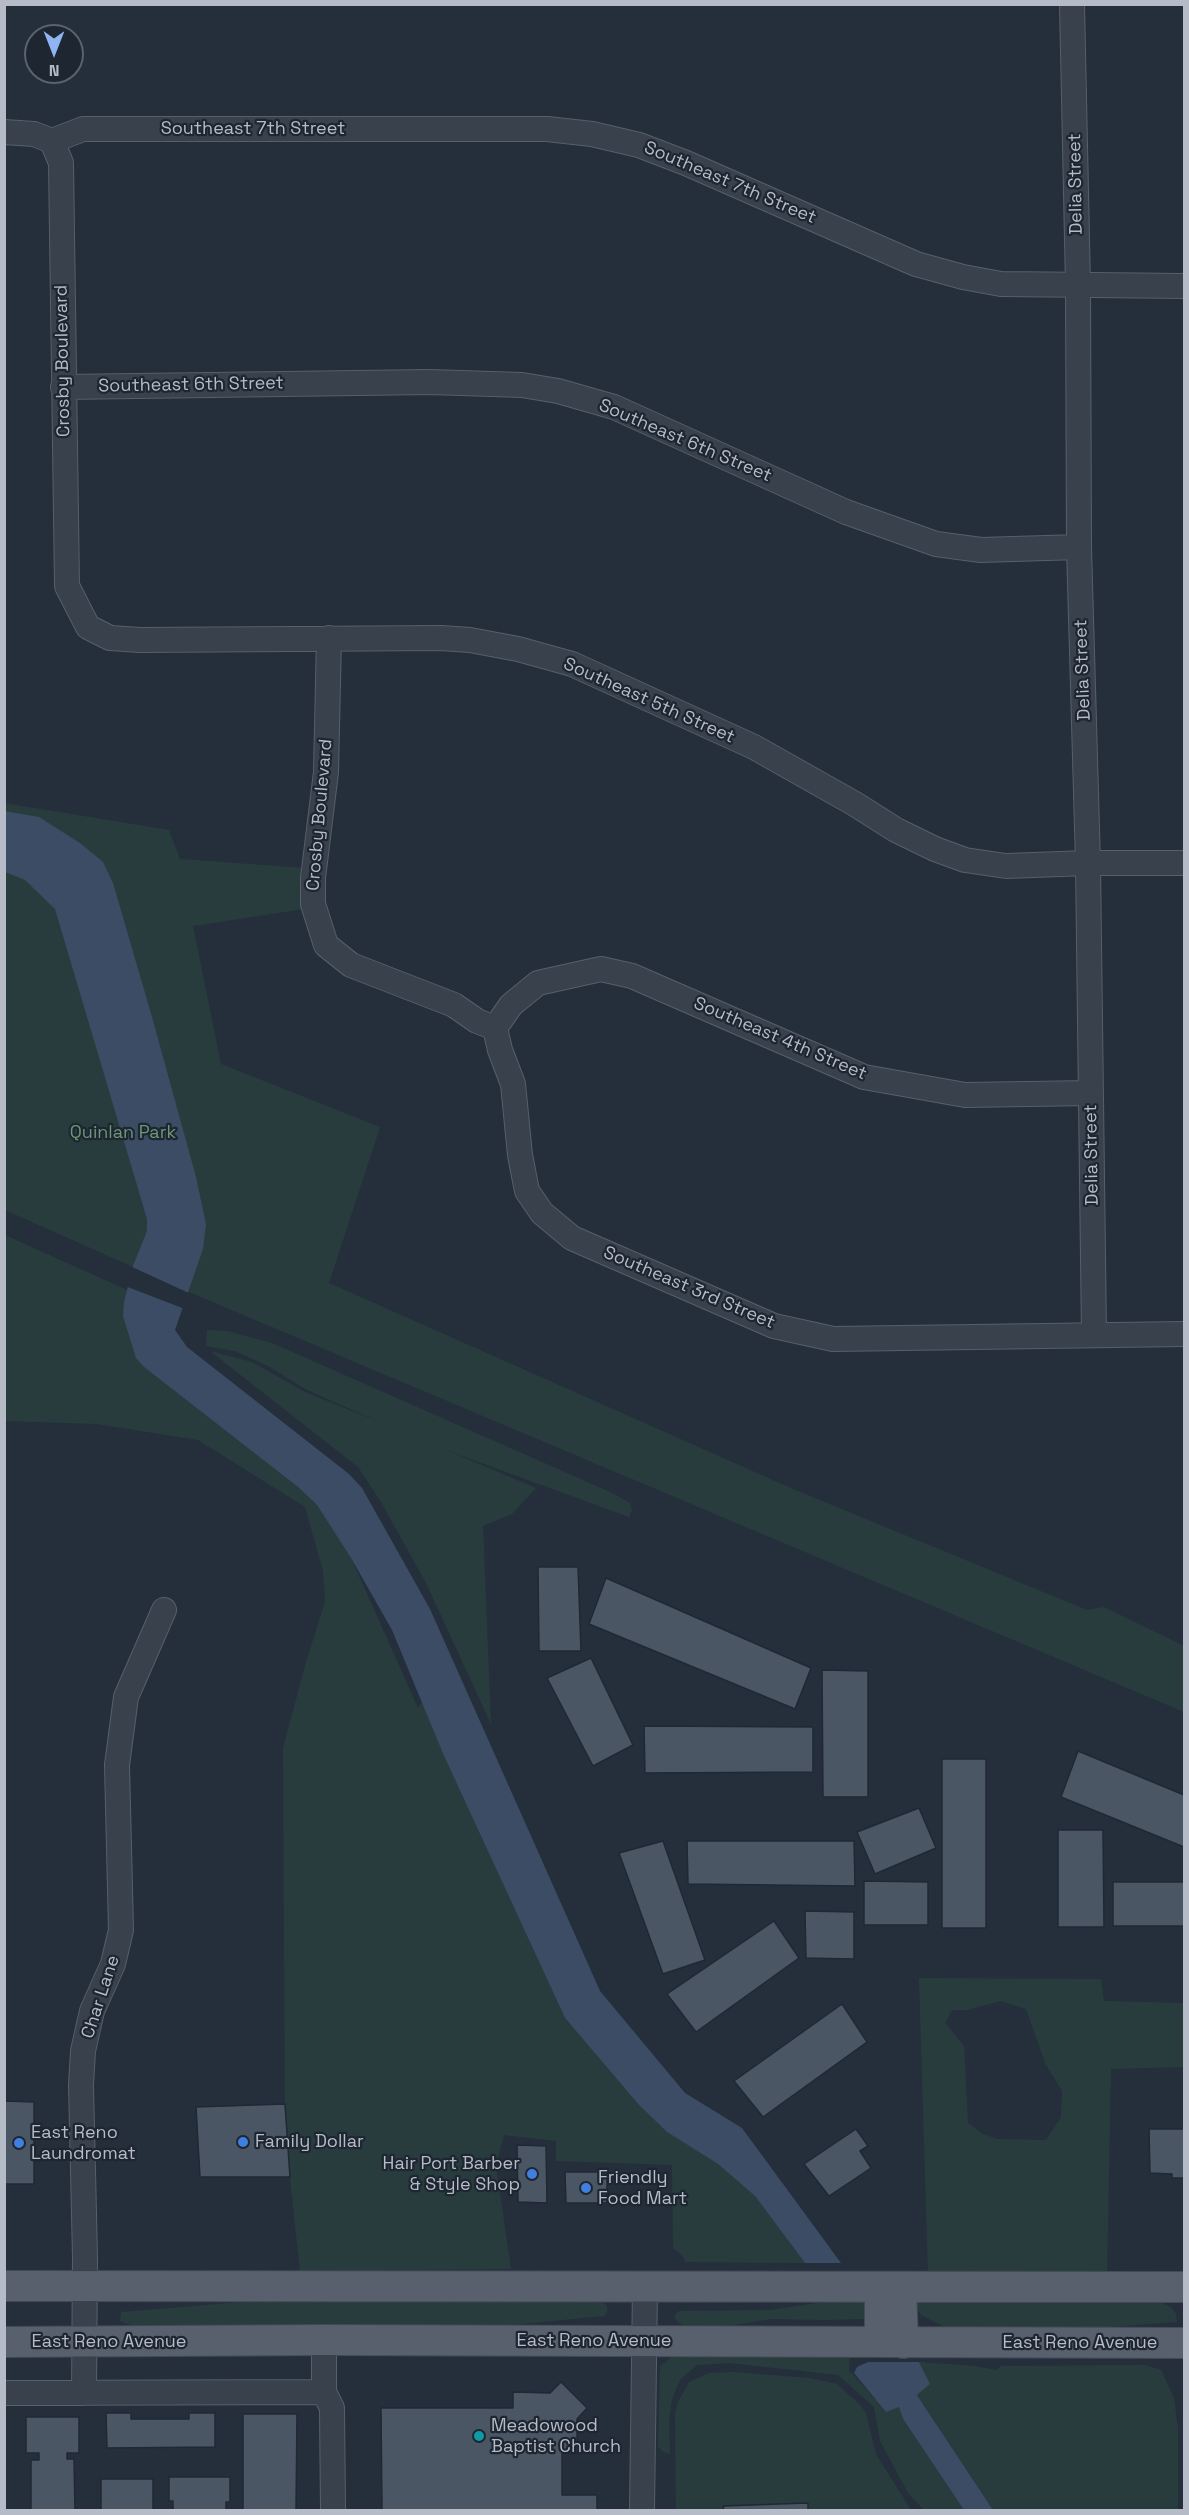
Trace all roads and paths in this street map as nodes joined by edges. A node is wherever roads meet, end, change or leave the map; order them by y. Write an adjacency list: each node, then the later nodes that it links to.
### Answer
1 (1072, 4): 4 (street, Delia Street)
2 (4, 132): 3 (street)
3 (52, 141): 4 (street, Southeast 7th Street); 6 (street, Crosby Boulevard)
4 (1078, 286): 5 (street, Southeast 7th Street); 7 (street, Delia Street)
5 (1185, 286)
6 (63, 387): 7 (street, Southeast 6th Street); 8 (street, Crosby Boulevard)
7 (1079, 547): 10 (street, Delia Street)
8 (88, 627): 9 (street, Southeast 5th Street)
9 (329, 638): 10 (street, Southeast 5th Street); 12 (street, Crosby Boulevard)
10 (1088, 863): 11 (street, Southeast 5th Street); 13 (street, Delia Street)
11 (1185, 863)
12 (495, 1028): 13 (street, Southeast 4th Street); 15 (street, Southeast 3rd Street)
13 (1091, 1093): 15 (street, Delia Street)
14 (1185, 1334): 15 (street, Southeast 3rd Street)
15 (1094, 1335)
16 (164, 1610): 18 (street, Char Lane)
17 (4, 2286): 18 (main road)
18 (85, 2286): 19 (main road); 25 (street, Char Lane)
19 (645, 2287): 20 (main road); 23 (street)
20 (891, 2287): 21 (main road); 26 (main road)
21 (1185, 2287)
22 (324, 2340): 23 (main road, East Reno Avenue); 25 (main road, East Reno Avenue); 28 (street)
23 (645, 2340): 26 (main road, East Reno Avenue); 32 (street)
24 (4, 2342): 25 (main road, East Reno Avenue)
25 (85, 2343): 30 (street, Char Lane)
26 (891, 2343): 27 (main road, East Reno Avenue)
27 (1185, 2343)
28 (324, 2392): 30 (street); 31 (street)
29 (4, 2393): 30 (street)
30 (84, 2393)
31 (333, 2511)
32 (642, 2511)

